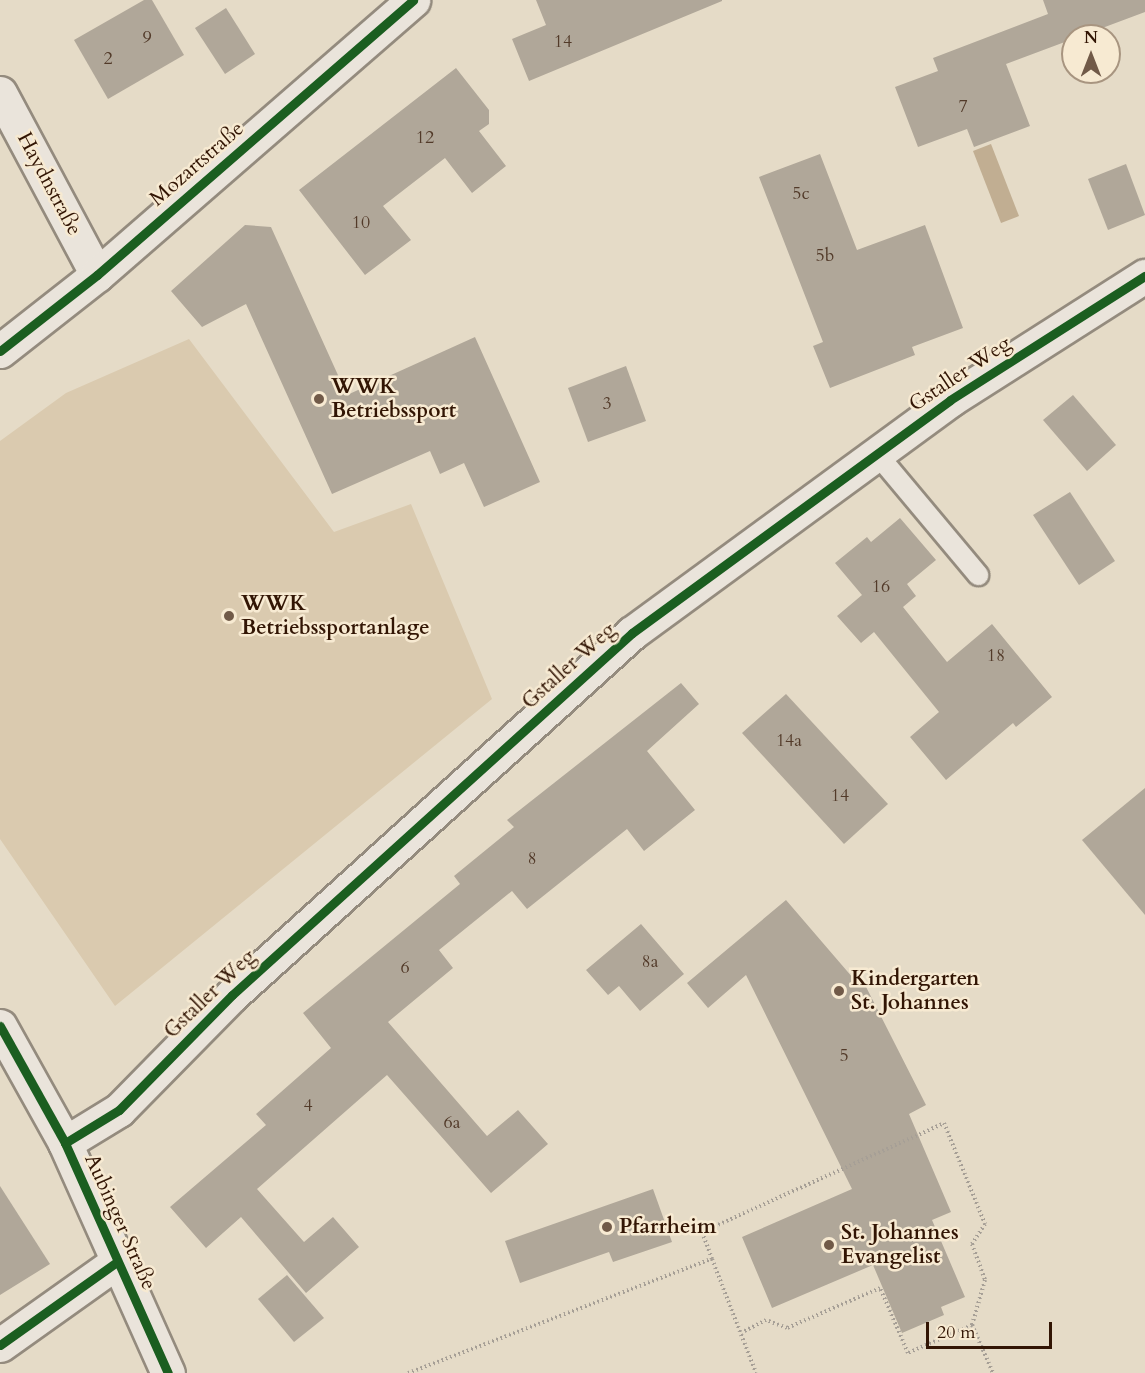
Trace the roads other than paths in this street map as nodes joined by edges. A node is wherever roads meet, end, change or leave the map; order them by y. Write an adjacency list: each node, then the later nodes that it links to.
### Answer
1 (413, 0): 3 (street, Mozartstraße)
2 (0, 93): 3 (street, Haydnstraße)
3 (98, 275): 5 (street, Mozartstraße)
4 (1145, 276): 6 (street, Gstaller Weg)
5 (0, 351)
6 (877, 454): 7 (lane); 9 (street, Gstaller Weg)
7 (978, 575)
8 (0, 1026): 9 (street, Aubinger Straße)
9 (66, 1143): 10 (street, Aubinger Straße)
10 (117, 1262): 11 (street); 12 (street, Aubinger Straße)
11 (0, 1345)
12 (168, 1373)

